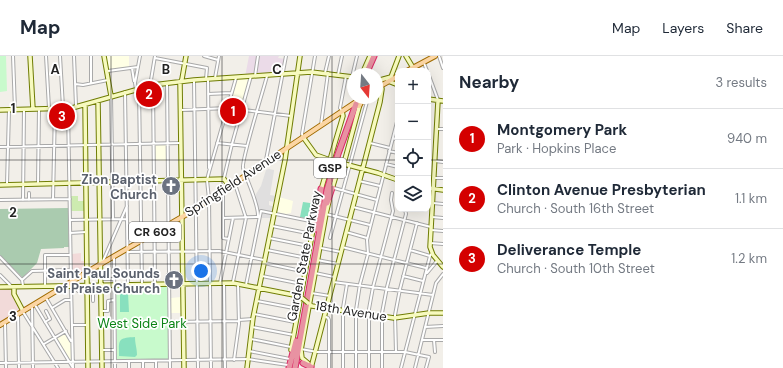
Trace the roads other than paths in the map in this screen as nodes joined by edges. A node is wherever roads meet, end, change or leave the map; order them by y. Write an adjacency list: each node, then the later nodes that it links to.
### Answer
1 (13, 56): 95 (street)
2 (30, 56): 86 (main road)
3 (46, 56): 88 (street)
4 (60, 56): 90 (street)
5 (74, 56): 63 (street)
6 (91, 56): 60 (street)
7 (104, 56): 40 (main road)
8 (140, 56): 30 (street)
9 (186, 56): 29 (main road)
10 (204, 56): 27 (street)
11 (219, 56): 27 (street)
12 (258, 56): 47 (street)
13 (286, 56): 44 (street)
14 (300, 56): 42 (main road)
15 (315, 56): 41 (street)
16 (328, 56): 43 (street)
17 (342, 56): 46 (street)
18 (357, 56): 32 (street)
19 (370, 56): 33 (main road)
20 (374, 56): 34 (highway)
21 (377, 56): 35 (highway)
22 (399, 56): 53 (main road)
23 (406, 56): 36 (main road)
24 (436, 56): 28 (main road)
25 (439, 56): 39 (street)
26 (155, 57): 29 (street); 66 (street)
27 (219, 60): 50 (street)
28 (424, 62): 37 (main road); 38 (street)
29 (185, 64): 52 (street); 58 (main road)
30 (138, 67): 31 (street); 61 (street)
31 (132, 68): 40 (street); 61 (street)
32 (354, 68)
33 (365, 68)
34 (369, 68)
35 (372, 68)
36 (413, 68)
37 (416, 68)
38 (426, 68)
39 (443, 68)
40 (107, 72): 55 (main road)
41 (311, 72): 42 (main road); 43 (main road); 106 (street)
42 (297, 73): 44 (main road); 101 (main road)
43 (326, 73): 46 (main road); 102 (street)
44 (283, 74): 45 (main road); 100 (street)
45 (267, 75): 47 (main road); 98 (street)
46 (338, 75): 48 (main road)
47 (253, 76): 49 (main road); 92 (street)
48 (346, 76): 99 (street)
49 (236, 77): 50 (main road); 69 (street)
50 (215, 78): 52 (main road)
51 (395, 78): 59 (main road)
52 (207, 79): 56 (main road); 70 (street)
53 (383, 79)
54 (431, 79): 74 (street)
55 (108, 80): 60 (street); 71 (main road)
56 (194, 80): 58 (main road); 91 (street)
57 (383, 80): 59 (main road)
58 (181, 81): 62 (main road); 97 (main road)
59 (388, 81): 64 (main road); 65 (main road)
60 (91, 83): 63 (street)
61 (135, 83): 67 (street)
62 (167, 83): 66 (main road); 108 (street)
63 (75, 84): 82 (street)
64 (383, 84)
65 (395, 84)
66 (151, 85): 67 (main road); 114 (street)
67 (137, 89): 68 (main road); 113 (street)
68 (126, 92): 71 (main road); 112 (street)
69 (232, 93): 70 (street); 85 (street)
70 (208, 94): 84 (street)
71 (111, 96): 73 (main road); 118 (street)
72 (431, 99): 74 (main road)
73 (98, 101): 81 (main road); 117 (main road)
74 (441, 101): 103 (main road)
75 (354, 104): 99 (main road, Springfield Avenue / CR 603)
76 (356, 104): 214 (highway, Garden State Parkway / GSP)
77 (356, 104): 221 (highway, Garden State Parkway / GSP)
78 (357, 104): 133 (main road)
79 (366, 104): 135 (street)
80 (379, 104): 111 (main road)
81 (85, 105): 82 (main road); 116 (main road)
82 (76, 107): 83 (main road)
83 (68, 108): 90 (main road); 121 (street)
84 (208, 108): 85 (street); 91 (street); 138 (street)
85 (228, 108): 92 (street); 110 (street)
86 (33, 109): 87 (main road); 96 (main road)
87 (39, 109): 88 (main road); 119 (street)
88 (49, 109): 89 (main road)
89 (55, 109): 90 (main road); 120 (street)
90 (63, 109)
91 (194, 109): 97 (street); 145 (street)
92 (243, 109): 98 (street); 115 (street)
93 (0, 110): 94 (main road)
94 (8, 110): 95 (main road); 124 (street)
95 (15, 110): 96 (main road)
96 (24, 110): 125 (street)
97 (181, 110): 109 (main road)
98 (257, 111): 100 (street); 122 (street)
99 (342, 111): 102 (main road, Springfield Avenue / CR 603); 129 (main road)
100 (275, 113): 101 (street); 131 (street)
101 (291, 116): 126 (main road)
102 (321, 125): 106 (main road, Springfield Avenue / CR 603)
103 (438, 129): 104 (street); 130 (main road)
104 (443, 129)
105 (395, 130): 107 (street)
106 (303, 137): 126 (main road, Springfield Avenue / CR 603); 129 (main road)
107 (393, 138): 127 (street)
108 (167, 143): 109 (street); 114 (street); 150 (street)
109 (181, 143): 144 (main road)
110 (217, 143): 115 (street); 138 (street)
111 (369, 143): 127 (street); 137 (main road)
112 (126, 144): 113 (street); 118 (street); 153 (street)
113 (140, 144): 114 (street); 148 (street)
114 (154, 144): 149 (street)
115 (232, 144): 122 (street); 147 (street)
116 (85, 145): 117 (street); 121 (street); 158 (main road)
117 (99, 145): 118 (street); 151 (main road)
118 (112, 145): 152 (street)
119 (39, 146): 120 (street); 125 (street); 161 (street)
120 (54, 146): 121 (street); 156 (street)
121 (69, 146): 157 (street)
122 (247, 146): 139 (street)
123 (0, 147): 124 (street)
124 (8, 147): 125 (street); 159 (street)
125 (24, 147): 160 (street)
126 (287, 148): 131 (main road, Springfield Avenue / CR 603); 191 (main road)
127 (390, 150): 128 (street); 134 (street)
128 (395, 152)
129 (330, 160): 133 (main road, bridge); 166 (main road)
130 (436, 161): 132 (street); 141 (main road)
131 (266, 162): 139 (main road, Springfield Avenue / CR 603)
132 (443, 162)
133 (344, 164): 135 (main road); 165 (main road)
134 (386, 164): 136 (street); 140 (street)
135 (350, 165): 137 (main road); 171 (street)
136 (395, 166)
137 (362, 169): 140 (main road); 155 (main road)
138 (209, 172): 146 (street)
139 (246, 175): 154 (main road, Springfield Avenue / CR 603); 199 (street)
140 (383, 175): 143 (main road); 164 (street)
141 (434, 178): 142 (street); 169 (main road)
142 (443, 178)
143 (395, 179)
144 (182, 180): 145 (main road); 150 (main road); 193 (main road)
145 (195, 180): 146 (main road); 187 (street)
146 (207, 180): 147 (main road); 177 (street)
147 (224, 180): 163 (main road)
148 (140, 181): 149 (main road); 153 (main road); 226 (street)
149 (154, 181): 150 (main road); 218 (street)
150 (168, 181): 210 (street)
151 (99, 182): 152 (main road); 158 (main road); 206 (main road)
152 (113, 182): 153 (main road); 201 (street)
153 (127, 182): 184 (street)
154 (235, 182): 163 (main road, Springfield Avenue / CR 603); 199 (street)
155 (359, 182): 164 (street); 174 (main road)
156 (54, 183): 157 (main road); 161 (main road); 175 (street)
157 (69, 183): 158 (main road); 176 (street)
158 (86, 183): 205 (main road)
159 (7, 184): 160 (main road); 162 (main road)
160 (23, 184): 161 (main road); 179 (street)
161 (38, 184)
162 (0, 185)
163 (229, 186): 168 (main road, Springfield Avenue / CR 603)
164 (380, 186): 181 (street)
165 (332, 188): 171 (street); 192 (main road); 214 (highway)
166 (321, 189): 209 (main road); 221 (highway)
167 (431, 189): 169 (main road)
168 (223, 190): 177 (main road, Springfield Avenue / CR 603); 197 (street)
169 (434, 190): 170 (main road); 182 (main road)
170 (443, 190)
171 (343, 191): 174 (street); 194 (street)
172 (29, 193): 180 (street)
173 (392, 193): 195 (street)
174 (356, 194): 181 (street); 185 (main road)
175 (54, 199): 176 (street); 180 (street)
176 (70, 199): 204 (street)
177 (209, 199): 187 (main road, Springfield Avenue / CR 603); 233 (street)
178 (0, 200): 179 (street)
179 (23, 200): 180 (street)
180 (30, 200)
181 (377, 200): 188 (street)
182 (433, 203): 183 (street); 186 (main road)
183 (443, 204)
184 (127, 205): 202 (street); 203 (street)
185 (353, 207): 188 (street); 207 (main road)
186 (431, 207)
187 (196, 208): 193 (main road, Springfield Avenue / CR 603); 239 (street)
188 (374, 212): 195 (street); 212 (street)
189 (406, 212): 208 (street)
190 (431, 212): 196 (main road)
191 (274, 214): 209 (street); 213 (main road); 250 (street)
192 (326, 214): 194 (street); 231 (main road)
193 (182, 216): 210 (main road, Springfield Avenue / CR 603); 238 (main road)
194 (336, 216): 207 (street); 223 (street)
195 (391, 217): 208 (street); 248 (street)
196 (432, 217): 200 (street); 215 (main road)
197 (223, 218): 198 (street); 225 (street)
198 (233, 218): 199 (street); 225 (street)
199 (246, 218): 246 (street)
200 (443, 218)
201 (113, 219): 202 (street); 206 (street)
202 (121, 219): 203 (street); 256 (street)
203 (127, 219): 232 (street)
204 (70, 220): 205 (street); 220 (street)
205 (86, 220): 206 (street); 217 (main road)
206 (100, 220): 256 (main road)
207 (349, 220): 212 (street); 219 (main road)
208 (404, 220): 211 (street); 253 (street)
209 (315, 222): 221 (main road)
210 (168, 224): 218 (main road, Springfield Avenue / CR 603); 237 (street)
211 (417, 224): 215 (street); 235 (street)
212 (370, 225): 224 (street)
213 (272, 226): 221 (street); 222 (main road)
214 (320, 227): 350 (highway, Garden State Parkway / GSP)
215 (431, 229): 216 (street); 227 (main road)
216 (443, 231)
217 (86, 232): 220 (street); 263 (main road)
218 (155, 232): 226 (main road, Springfield Avenue / CR 603); 236 (street)
219 (346, 232): 224 (street); 230 (main road)
220 (70, 233): 245 (street)
221 (314, 233): 229 (main road); 352 (highway, Garden State Parkway / GSP)
222 (269, 238): 229 (street); 234 (main road)
223 (330, 238)
224 (367, 238): 243 (street)
225 (229, 239): 241 (street)
226 (141, 240): 232 (main road, Springfield Avenue / CR 603); 240 (street)
227 (430, 243): 228 (street); 244 (main road)
228 (443, 244)
229 (310, 246): 251 (main road)
230 (342, 246): 242 (main road); 243 (street)
231 (320, 247): 242 (street); 252 (main road)
232 (128, 250): 240 (street); 247 (main road, Springfield Avenue / CR 603); 290 (street)
233 (210, 250): 239 (street); 241 (street); 277 (street)
234 (267, 250): 251 (street); 255 (main road)
235 (410, 250): 244 (street); 257 (street)
236 (155, 251): 237 (street); 240 (street); 282 (street)
237 (169, 251): 238 (street); 283 (street)
238 (182, 251): 239 (street); 284 (main road)
239 (196, 251): 285 (street)
240 (141, 252): 281 (street)
241 (226, 252): 246 (street); 278 (street)
242 (341, 252): 258 (main road)
243 (368, 253): 248 (street); 295 (street)
244 (431, 254): 254 (main road); 260 (street)
245 (70, 255): 261 (street); 262 (street)
246 (239, 255): 250 (street); 279 (street)
247 (114, 256): 256 (main road, Springfield Avenue / CR 603); 273 (street)
248 (381, 256): 253 (street); 300 (street)
249 (0, 257): 274 (street)
250 (252, 258): 255 (street); 291 (street)
251 (308, 258): 264 (main road)
252 (317, 260): 258 (street); 265 (main road)
253 (394, 260): 257 (street); 301 (street)
254 (438, 261): 259 (main road); 266 (street)
255 (264, 262): 264 (street); 269 (main road)
256 (102, 263): 263 (main road, Springfield Avenue / CR 603); 288 (main road)
257 (407, 263): 260 (street); 270 (street)
258 (338, 264): 271 (main road)
259 (442, 265)
260 (427, 268): 266 (street)
261 (71, 270): 262 (street); 280 (street)
262 (45, 271): 274 (street); 293 (street)
263 (87, 272): 280 (main road, Springfield Avenue / CR 603); 287 (main road)
264 (306, 272): 292 (main road)
265 (315, 273): 271 (street); 305 (main road)
266 (426, 273): 275 (street)
267 (443, 274): 307 (street)
268 (0, 275): 297 (street)
269 (262, 276): 292 (street); 299 (main road)
270 (403, 276): 275 (street); 303 (street)
271 (334, 277): 276 (main road)
272 (104, 279): 273 (street)
273 (114, 279): 289 (street)
274 (22, 280): 298 (street)
275 (424, 281): 306 (street)
276 (333, 282): 286 (street); 308 (main road)
277 (210, 283): 278 (main road, 18th Avenue); 285 (main road, 18th Avenue); 340 (street)
278 (222, 283): 279 (main road, 18th Avenue); 341 (street)
279 (236, 283): 291 (main road, 18th Avenue); 334 (street)
280 (71, 284): 287 (main road, 18th Avenue); 294 (main road, Springfield Avenue / CR 603); 311 (street)
281 (142, 284): 282 (main road, 18th Avenue); 290 (main road, 18th Avenue)
282 (156, 284): 283 (main road, 18th Avenue)
283 (169, 284): 284 (main road, 18th Avenue); 337 (street)
284 (183, 284): 285 (main road, 18th Avenue); 338 (main road)
285 (197, 284): 339 (street)
286 (347, 284): 295 (street); 320 (street)
287 (87, 285): 288 (main road, 18th Avenue); 304 (main road)
288 (100, 285): 289 (main road, 18th Avenue); 322 (main road)
289 (114, 285): 290 (main road, 18th Avenue); 312 (street)
290 (128, 285)
291 (246, 285): 299 (main road, 18th Avenue)
292 (303, 285): 310 (main road)
293 (45, 286): 294 (main road); 298 (main road)
294 (64, 286): 309 (main road, Springfield Avenue / CR 603)
295 (360, 286): 300 (street); 324 (street)
296 (0, 287): 297 (main road)
297 (12, 287): 298 (main road); 323 (main road)
298 (23, 287)
299 (259, 288): 310 (main road, 18th Avenue); 314 (main road)
300 (373, 288): 301 (street); 328 (street)
301 (386, 289): 303 (street); 331 (street)
302 (78, 291): 304 (street)
303 (400, 291): 306 (street); 332 (street)
304 (87, 292): 313 (street); 345 (main road)
305 (311, 293): 308 (street); 315 (main road)
306 (420, 293): 307 (street); 329 (street)
307 (433, 295): 325 (street)
308 (330, 296): 318 (main road)
309 (45, 297): 316 (main road, Springfield Avenue / CR 603); 317 (street)
310 (301, 298): 315 (main road, 18th Avenue, bridge); 319 (main road)
311 (71, 300): 317 (street); 344 (street)
312 (114, 300): 322 (street); 363 (street)
313 (93, 301)
314 (257, 301): 319 (street); 327 (main road)
315 (309, 304): 318 (main road, 18th Avenue); 361 (main road)
316 (33, 305): 323 (main road, Springfield Avenue / CR 603); 336 (street); 346 (street)
317 (52, 308): 351 (street)
318 (326, 308): 320 (main road, 18th Avenue); 330 (main road)
319 (299, 309): 342 (main road)
320 (343, 310): 324 (main road, 18th Avenue); 367 (street)
321 (46, 311): 336 (street)
322 (101, 311): 362 (main road)
323 (21, 312): 335 (main road, Springfield Avenue / CR 603); 346 (street); 392 (street)
324 (356, 312): 328 (main road, 18th Avenue); 368 (street)
325 (429, 313): 326 (main road, 18th Avenue); 329 (main road, 18th Avenue); 349 (street)
326 (443, 313)
327 (254, 314): 333 (main road); 342 (street)
328 (369, 314): 331 (main road, 18th Avenue); 369 (street)
329 (415, 315): 332 (main road, 18th Avenue); 372 (street)
330 (324, 316): 365 (main road); 366 (street)
331 (382, 316): 332 (main road, 18th Avenue); 370 (street)
332 (395, 318): 371 (street)
333 (253, 319): 334 (street); 348 (main road)
334 (239, 321): 341 (street); 380 (street)
335 (5, 322): 343 (main road, Springfield Avenue / CR 603); 391 (street)
336 (45, 322): 353 (street)
337 (170, 322): 338 (street); 383 (street)
338 (183, 322): 339 (street); 384 (main road)
339 (197, 322): 340 (street); 377 (street)
340 (211, 322): 341 (street); 378 (street)
341 (224, 322): 379 (street)
342 (296, 322): 352 (main road)
343 (0, 325)
344 (72, 325): 345 (street); 358 (street)
345 (87, 325): 386 (main road)
346 (32, 326): 359 (street); 393 (street)
347 (443, 326): 349 (street)
348 (252, 327): 352 (street); 354 (main road)
349 (425, 327): 355 (street)
350 (302, 328): 396 (highway, Garden State Parkway / GSP); 415 (highway)
351 (66, 331): 353 (street); 358 (street)
352 (295, 337): 360 (main road); 396 (highway, Garden State Parkway)
353 (55, 338): 359 (street); 385 (street)
354 (251, 339): 360 (street); 364 (main road)
355 (422, 340): 356 (street); 374 (street)
356 (434, 340): 357 (street); 373 (street)
357 (443, 340)
358 (72, 343): 385 (street)
359 (44, 344): 395 (street)
360 (292, 347): 376 (main road)
361 (301, 349): 365 (street); 415 (main road)
362 (101, 350): 363 (street); 387 (main road)
363 (115, 350): 388 (street)
364 (249, 351): 375 (main road); 376 (street)
365 (315, 352): 366 (street); 415 (main road)
366 (329, 352): 367 (street); 416 (street)
367 (343, 352): 368 (street); 417 (street)
368 (356, 352): 369 (street); 418 (street)
369 (369, 352): 370 (street); 419 (street)
370 (382, 352): 371 (street); 420 (street)
371 (396, 352): 372 (street)
372 (405, 352): 374 (street); 421 (street)
373 (435, 352)
374 (418, 355): 422 (street); 423 (street)
375 (248, 359): 380 (street); 396 (street); 414 (main road)
376 (290, 359): 396 (main road)
377 (198, 360): 378 (street); 384 (street); 411 (street)
378 (211, 360): 379 (street); 412 (street)
379 (225, 360): 380 (street); 413 (street)
380 (234, 360)
381 (143, 361): 382 (street); 389 (street); 407 (street)
382 (156, 361): 383 (street); 408 (street)
383 (170, 361): 384 (street); 409 (street)
384 (184, 361): 410 (main road)
385 (72, 362): 386 (street); 395 (street); 402 (street)
386 (88, 362): 387 (street); 403 (main road)
387 (102, 362): 388 (street); 404 (main road)
388 (115, 362): 389 (street); 405 (street)
389 (129, 362): 406 (street)
390 (0, 363): 391 (street)
391 (6, 363): 392 (street); 397 (street)
392 (19, 363): 393 (street); 398 (street)
393 (33, 363): 394 (street); 399 (street)
394 (47, 363): 395 (street); 400 (street)
395 (55, 363): 401 (street)
396 (290, 367)
397 (6, 368)
398 (19, 368)
399 (33, 368)
400 (47, 368)
401 (58, 368)
402 (73, 368)
403 (88, 368)
404 (102, 368)
405 (115, 368)
406 (129, 368)
407 (143, 368)
408 (156, 368)
409 (170, 368)
410 (184, 368)
411 (198, 368)
412 (211, 368)
413 (225, 368)
414 (247, 368)
415 (312, 368)
416 (330, 368)
417 (343, 368)
418 (356, 368)
419 (369, 368)
420 (382, 368)
421 (401, 368)
422 (415, 368)
423 (426, 368)

